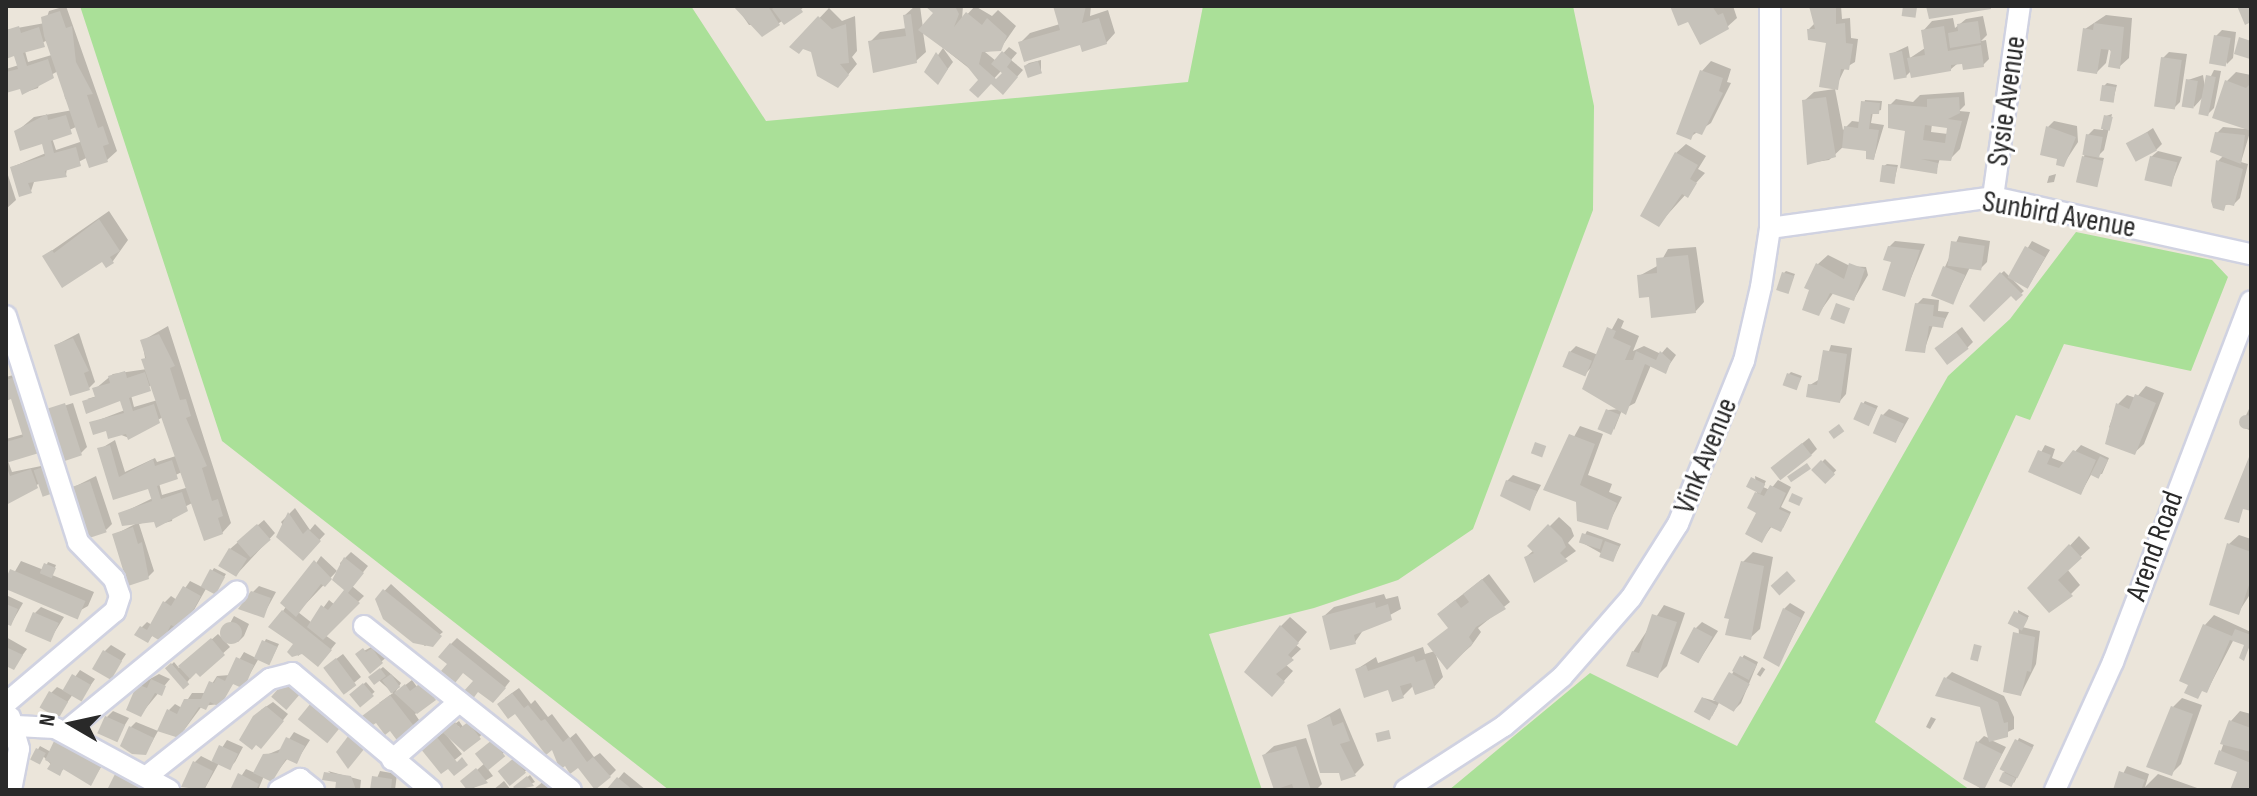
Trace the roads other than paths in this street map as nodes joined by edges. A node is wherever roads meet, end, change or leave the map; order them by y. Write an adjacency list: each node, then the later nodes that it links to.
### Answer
1 (1770, 6): 4 (street, Vink Avenue)
2 (2020, 6): 3 (street, Sysie Avenue)
3 (1993, 197): 4 (street, Sunbird Avenue); 5 (street, Sunbird Avenue)
4 (1770, 228): 22 (street, Vink Avenue)
5 (2251, 254)
6 (2251, 301): 23 (street, Arend Road)
7 (6, 316): 11 (street)
8 (237, 591): 13 (street)
9 (364, 626): 10 (street)
10 (459, 702): 14 (street); 21 (street)
11 (6, 703)
12 (11, 718): 13 (street); 16 (street)
13 (65, 732): 15 (street)
14 (403, 774): 15 (street); 20 (street)
15 (147, 776): 17 (street)
16 (11, 790)
17 (169, 790)
18 (279, 790): 19 (street)
19 (314, 790)
20 (431, 790)
21 (571, 790)
22 (1405, 790)
23 (2055, 790)

